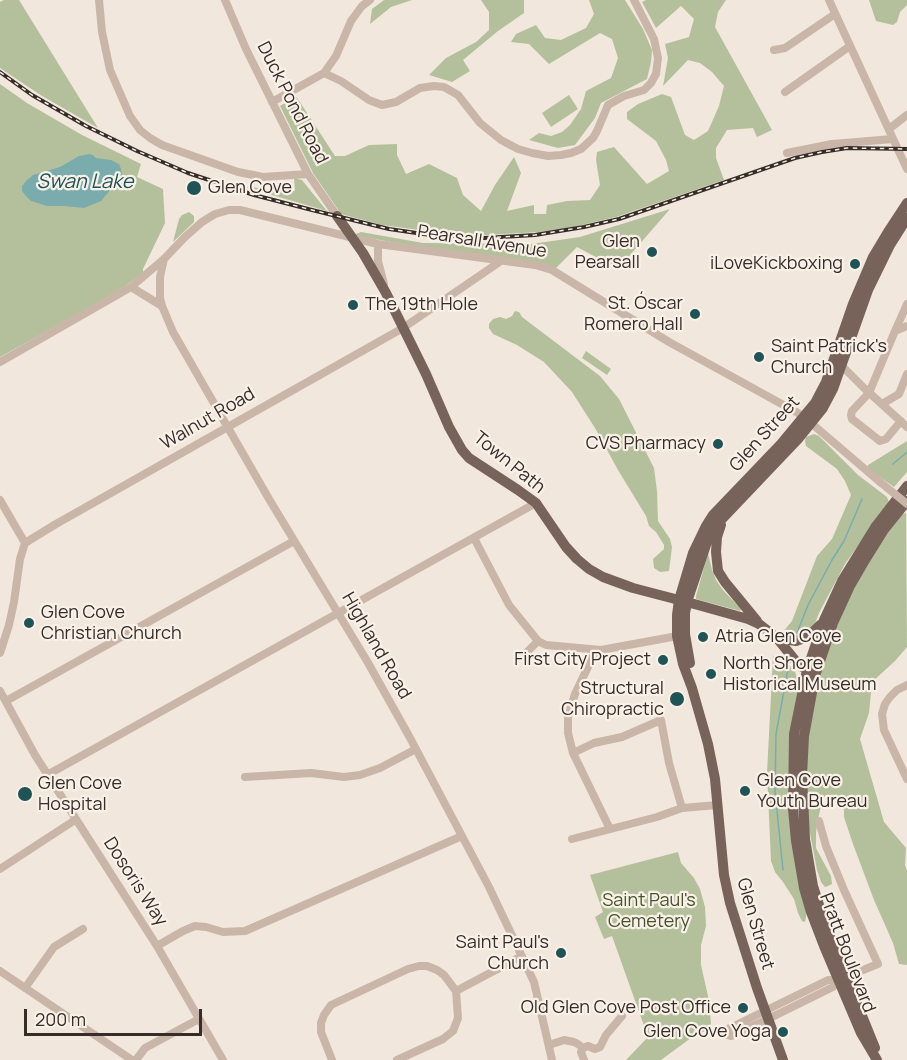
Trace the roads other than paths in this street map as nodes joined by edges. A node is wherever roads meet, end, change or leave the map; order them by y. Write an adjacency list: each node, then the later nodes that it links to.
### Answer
1 (99, 0): 17 (street)
2 (225, 0): 11 (street, Duck Pond Road)
3 (370, 0): 9 (street)
4 (634, 0): 9 (street)
5 (829, 0): 6 (street)
6 (835, 14): 7 (street); 8 (street)
7 (850, 46): 10 (street); 13 (street)
8 (774, 50)
9 (324, 73): 11 (street)
10 (784, 92)
11 (272, 102): 17 (street, Duck Pond Road)
12 (907, 115): 13 (street)
13 (889, 129): 14 (street)
14 (893, 139): 15 (street); 16 (street)
15 (787, 153)
16 (907, 169)
17 (308, 174): 19 (street, Duck Pond Road)
18 (907, 203): 34 (main road, Glen Street)
19 (338, 218): 21 (street); 22 (main road, Town Path)
20 (907, 218): 34 (main road, Glen Street)
21 (322, 231): 22 (street, Pearsall Avenue); 24 (street, Pearsall Avenue)
22 (353, 238): 23 (street, Pearsall Avenue); 27 (main road, Town Path)
23 (378, 244): 25 (street, Pearsall Avenue); 27 (street)
24 (164, 259): 26 (street); 29 (street, Highland Road)
25 (501, 261): 31 (street, Walnut Road); 38 (street, Pearsall Avenue)
26 (131, 286): 29 (street); 33 (street)
27 (386, 293): 31 (main road, Town Path)
28 (907, 304): 32 (street)
29 (162, 306): 40 (street, Highland Road)
30 (907, 326): 32 (street)
31 (403, 328): 40 (street, Walnut Road); 44 (main road, Town Path)
32 (895, 331): 36 (street)
33 (0, 362)
34 (838, 363): 36 (street); 38 (main road, Glen Street)
35 (907, 374): 37 (street)
36 (869, 393): 37 (street); 39 (street)
37 (882, 404): 39 (street)
38 (807, 420): 42 (main road, Glen Street); 45 (street, Pearsall Avenue, bridge)
39 (904, 424)
40 (227, 427): 49 (street, Highland Road); 50 (street, Walnut Road)
41 (907, 486): 54 (main road, Pratt Boulevard)
42 (739, 494): 46 (main road, Glen Street); 47 (main road, Glen Street)
43 (0, 500): 50 (street)
44 (536, 503): 48 (street); 52 (main road, Town Path)
45 (907, 503): 62 (main road, Pratt Boulevard)
46 (721, 520): 47 (main road, Glen Street); 51 (main road, Town Path)
47 (706, 535): 51 (main road); 52 (main road, Glen Street)
48 (474, 538): 53 (street); 58 (street)
49 (294, 541): 53 (street, Highland Road); 65 (street)
50 (25, 543): 60 (street)
51 (716, 552): 55 (main road, Town Path)
52 (683, 601): 55 (main road, Town Path); 56 (main road, Glen Street)
53 (338, 613): 66 (street, Highland Road); 69 (street)
54 (824, 620): 57 (main road); 62 (main road, Pratt Boulevard)
55 (759, 624): 57 (main road, Town Path)
56 (681, 635): 59 (street); 72 (main road, Glen Street)
57 (777, 638): 62 (main road, Town Path)
58 (538, 641): 59 (street); 61 (street)
59 (596, 650): 67 (street)
60 (0, 652)
61 (525, 654)
62 (811, 673): 84 (main road, Pratt Boulevard)
63 (907, 685): 68 (street)
64 (0, 691): 65 (street, Dosoris Way)
65 (6, 701): 69 (street, Dosoris Way)
66 (416, 748): 70 (street); 77 (street, Highland Road)
67 (573, 753): 73 (street); 76 (street)
68 (904, 763): 71 (street)
69 (47, 775): 74 (street, Dosoris Way)
70 (245, 777)
71 (907, 779)
72 (718, 805): 73 (street); 87 (main road, Glen Street)
73 (682, 808): 76 (street)
74 (75, 820): 79 (street); 81 (street, Dosoris Way)
75 (819, 821): 84 (street)
76 (610, 829): 78 (street)
77 (462, 836): 81 (street); 82 (street, Highland Road)
78 (572, 839)
79 (0, 869)
80 (83, 929): 85 (street)
81 (157, 946): 89 (street, Dosoris Way)
82 (522, 956): 86 (street); 90 (street, Highland Road)
83 (0, 971): 85 (street)
84 (842, 978): 87 (street); 99 (main road, Pratt Boulevard)
85 (25, 988): 92 (street)
86 (456, 991): 94 (street); 95 (street)
87 (766, 1014): 98 (main road, Glen Street)
88 (622, 1016): 91 (street)
89 (199, 1018): 92 (street); 93 (street, Dosoris Way)
90 (549, 1045): 91 (street); 96 (street, Highland Road)
91 (583, 1048): 97 (street)
92 (134, 1060)
93 (223, 1060)
94 (332, 1060)
95 (397, 1060)
96 (552, 1060)
97 (584, 1060)
98 (783, 1060)
99 (878, 1060)

